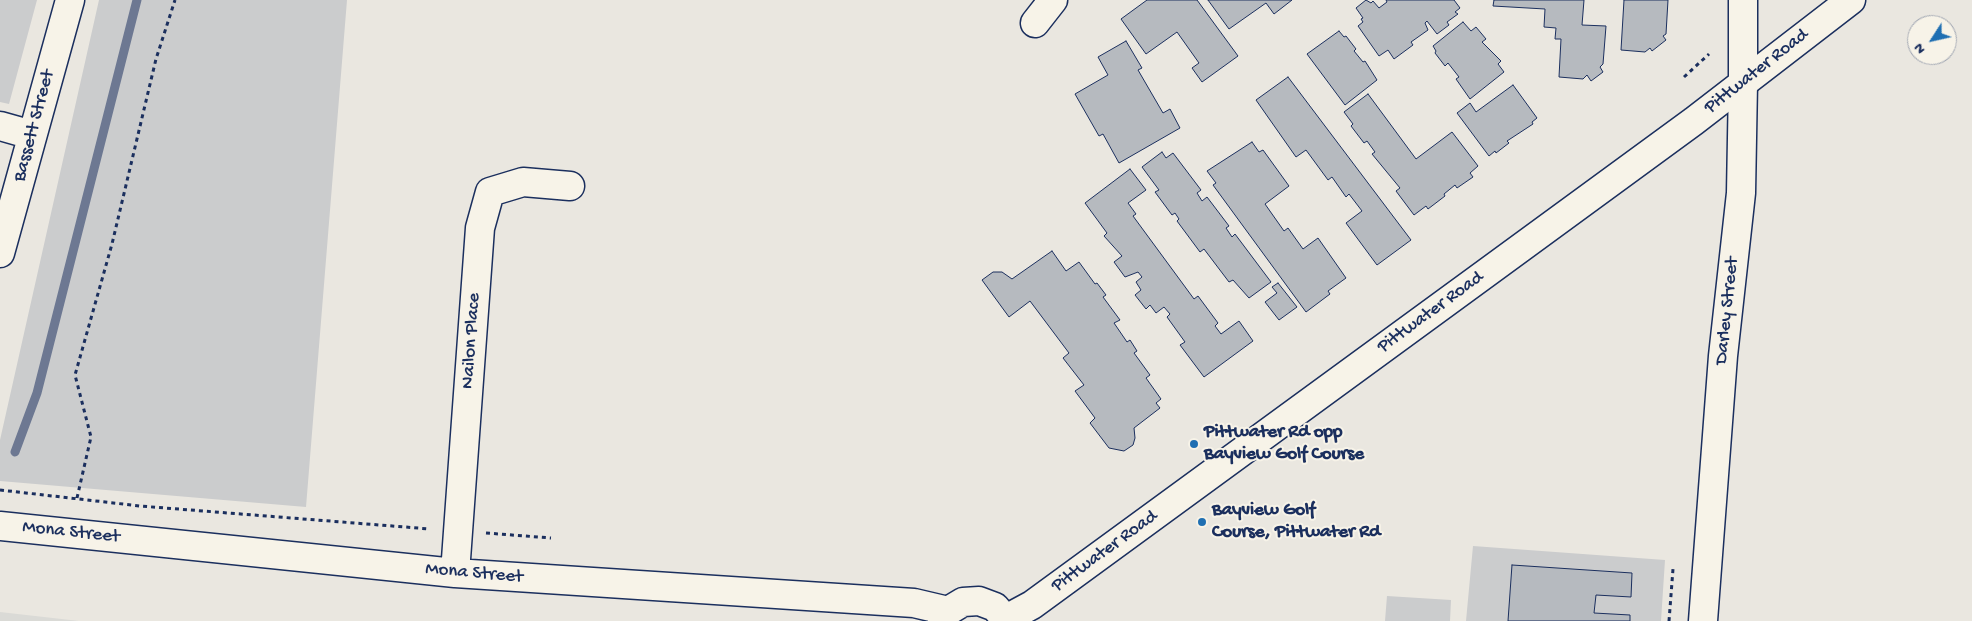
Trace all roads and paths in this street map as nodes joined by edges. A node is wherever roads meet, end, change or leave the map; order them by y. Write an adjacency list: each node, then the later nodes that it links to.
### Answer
1 (70, 0): 11 (street, Bassett Street)
2 (175, 0): 15 (path)
3 (1053, 0): 6 (street)
4 (1743, 0): 9 (street, Darley Street)
5 (1851, 0): 9 (street, Pittwater Road)
6 (1035, 23)
7 (1709, 54): 8 (path)
8 (1684, 77)
9 (1743, 83): 22 (street, Pittwater Road); 24 (street, Darley Street)
10 (0, 126): 11 (street)
11 (32, 135): 13 (street, Bassett Street)
12 (570, 186): 17 (street, Nailon Place)
13 (0, 253)
14 (0, 490): 15 (path, Mona Street)
15 (77, 498): 17 (path, Mona Street)
16 (0, 526): 20 (street, Mona Street)
17 (458, 531): 18 (path, Mona Street); 20 (street, Nailon Place)
18 (550, 538)
19 (1674, 569): 23 (path)
20 (455, 573): 21 (street, Mona Street)
21 (945, 616): 22 (street)
22 (1007, 620)
23 (1669, 621)
24 (1703, 621)

